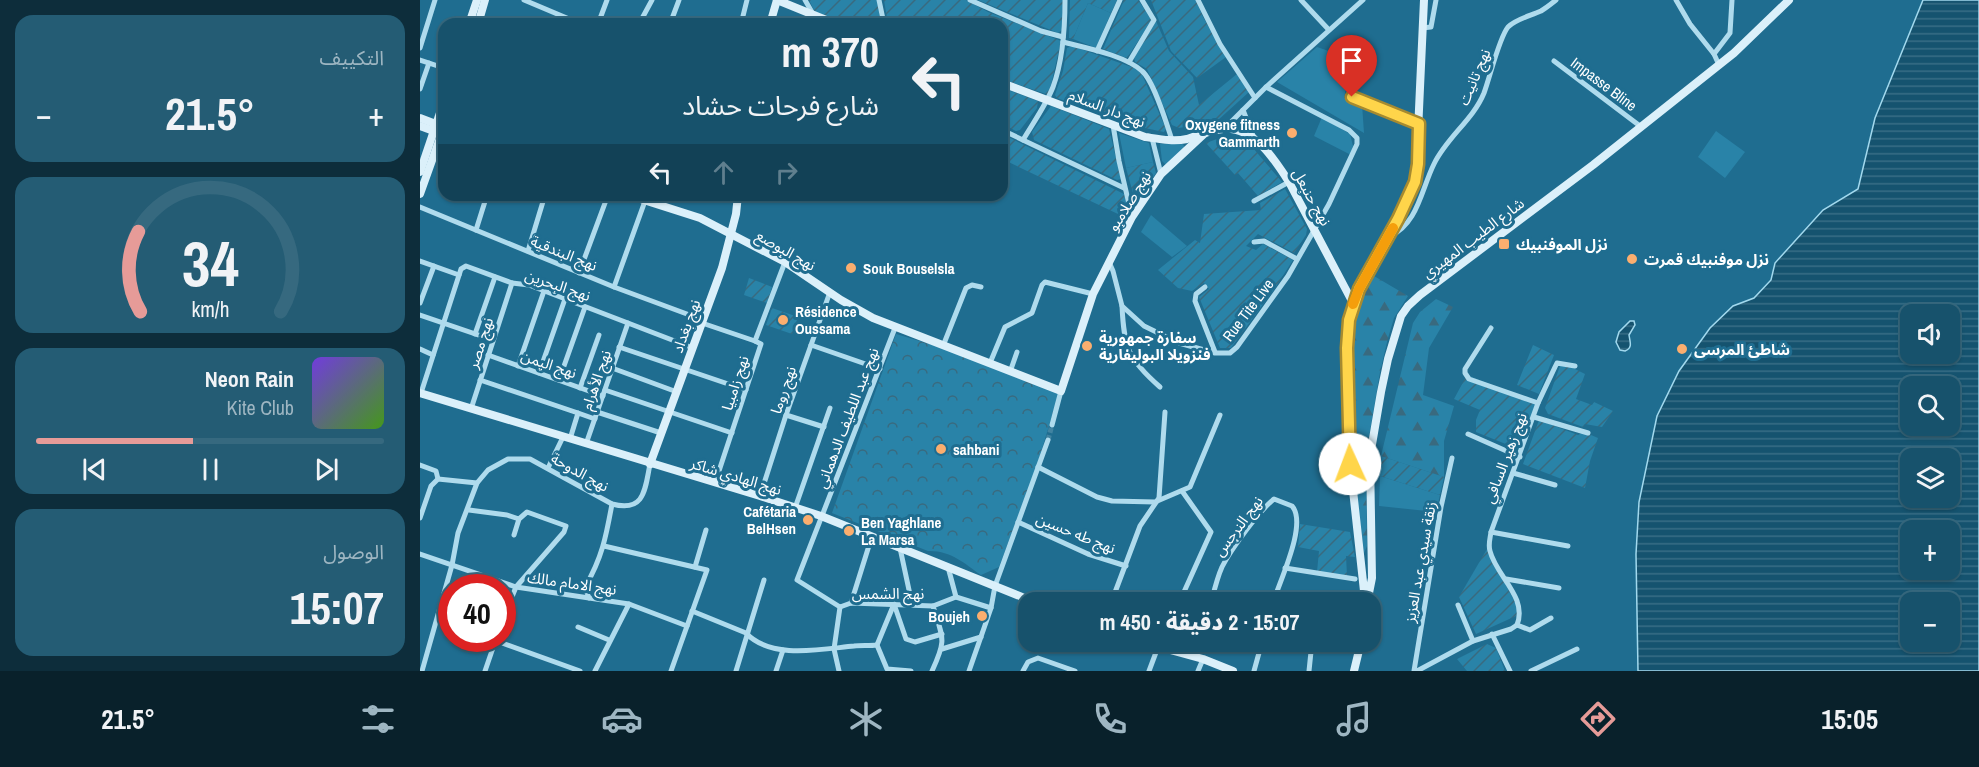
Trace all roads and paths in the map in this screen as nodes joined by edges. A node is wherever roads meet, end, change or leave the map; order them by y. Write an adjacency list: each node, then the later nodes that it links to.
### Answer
1 (435, 0): 42 (street)
2 (477, 0): 29 (street)
3 (485, 0): 30 (street)
4 (524, 0): 27 (street)
5 (548, 0): 27 (street)
6 (598, 0): 26 (street)
7 (652, 0): 33 (street)
8 (679, 0): 34 (street)
9 (747, 0): 35 (street)
10 (805, 0): 28 (street)
11 (879, 0): 38 (street)
12 (970, 0): 41 (street)
13 (1065, 0): 41 (street)
14 (1120, 0): 43 (street)
15 (1142, 0): 47 (street)
16 (1198, 0): 55 (street)
17 (1301, 0): 40 (street)
18 (1363, 0): 40 (street)
19 (1424, 0): 39 (street)
20 (1436, 0): 39 (street)
21 (1556, 0): 90 (street, نهج تانيت)
22 (1676, 0): 44 (street)
23 (1732, 0): 44 (street)
24 (1789, 0): 49 (street, شارع الطيب المهيري)
25 (779, 1): 28 (street); 36 (street)
26 (606, 2): 32 (street)
27 (546, 9): 31 (street)
28 (814, 16): 37 (street)
29 (471, 18)
30 (479, 18)
31 (567, 18)
32 (600, 18)
33 (642, 18)
34 (672, 18)
35 (742, 18)
36 (772, 18)
37 (820, 18)
38 (883, 18)
39 (1422, 28): 59 (street)
40 (1329, 30): 52 (street)
41 (1063, 40): 43 (street); 56 (street)
42 (420, 48)
43 (1097, 51): 47 (street)
44 (1714, 54): 49 (street)
45 (420, 60): 48 (street)
46 (1554, 61): 62 (street, Impasse Bline)
47 (1129, 62): 73 (street)
48 (429, 63): 50 (street); 53 (street)
49 (1719, 65): 62 (street, شارع الطيب المهيري)
50 (438, 66)
51 (1008, 86): 56 (street, نهج دار السلام)
52 (1266, 87): 55 (street); 87 (street, Rue Tite Live)
53 (420, 89)
54 (1352, 97): 59 (street)
55 (1255, 98): 57 (street)
56 (1046, 99): 60 (street, نهج دار السلام); 72 (street)
57 (1243, 110): 65 (street); 71 (street)
58 (420, 118): 63 (street)
59 (1419, 124): 90 (street)
60 (1113, 125): 70 (street, نهج دار السلام); 77 (street)
61 (420, 126): 64 (street)
62 (1640, 126): 196 (street, شارع الطيب المهيري)
63 (438, 127)
64 (438, 129)
65 (1224, 129): 67 (street); 71 (street)
66 (1008, 133): 72 (street)
67 (1205, 133): 73 (street, نهج دار السلام); 75 (street, نهج صلامبو)
68 (438, 135): 74 (street)
69 (438, 138): 78 (street)
70 (1152, 138): 73 (street, نهج دار السلام); 75 (street)
71 (1254, 138): 76 (street, نهج حنبعل)
72 (1023, 140): 77 (street)
73 (1172, 140)
74 (420, 172)
75 (1161, 174): 86 (street, نهج صلامبو)
76 (1289, 183): 84 (street); 87 (street, نهج حنبعل)
77 (1124, 188): 86 (street)
78 (420, 194)
79 (485, 201): 88 (street)
80 (543, 201): 92 (street)
81 (606, 201): 98 (street)
82 (645, 201): 89 (street, نهج البوصع); 102 (street)
83 (737, 201): 89 (street, نهج بغداد)
84 (1254, 201)
85 (420, 207): 88 (street, نهج البندقية)
86 (1132, 217): 95 (street, نهج صلامبو)
87 (1315, 229): 93 (street, Rue Tite Live); 110 (street, نهج حنبعل)
88 (476, 230): 92 (street, نهج البندقية)
89 (731, 234): 96 (street, نهج البوصع); 114 (street, نهج بغداد)
90 (1388, 237): 110 (street)
91 (1254, 242): 93 (street)
92 (528, 251): 98 (street, نهج البندقية)
93 (1297, 259): 129 (street, Rue Tite Live)
94 (420, 261): 97 (street, نهج البحرين)
95 (1108, 261): 107 (street, نهج صلامبو); 111 (street)
96 (785, 262): 106 (street, نهج البوصع); 122 (street, نهج زامبيا)
97 (434, 266): 99 (street, نهج البحرين); 109 (street)
98 (579, 273): 102 (street, نهج البندقية)
99 (459, 275): 100 (street, نهج البحرين); 115 (street)
100 (495, 277): 101 (street, نهج البحرين); 119 (street)
101 (512, 284): 105 (street, نهج البحرين); 121 (street, نهج مصر)
102 (614, 287): 114 (street, نهج البندقية)
103 (981, 287): 124 (street)
104 (1205, 287): 129 (street)
105 (544, 291): 108 (street, نهج البحرين); 133 (street)
106 (830, 292): 117 (street, نهج البوصع); 123 (street, نهج روما)
107 (1093, 294): 132 (street); 145 (street, نهج صلامبو)
108 (565, 299): 112 (street, نهج البحرين); 139 (street)
109 (420, 303)
110 (1353, 303): 201 (street)
111 (1122, 306): 129 (street, Rue Tite Live); 142 (street)
112 (585, 307): 116 (street, نهج البحرين); 141 (street)
113 (420, 315): 115 (street)
114 (699, 320): 122 (street, نهج البندقية); 126 (street, نهج بغداد)
115 (443, 323): 119 (street); 130 (street)
116 (628, 323): 125 (street, نهج الأهرام); 126 (street, نهج البحرين)
117 (895, 328): 124 (street, نهج البوصع); 136 (street, نهج عبد اللطيف الدهماني)
118 (1491, 328): 149 (street)
119 (475, 334): 121 (street)
120 (599, 335): 143 (street)
121 (493, 340): 131 (street, نهج مصر)
122 (755, 341): 144 (street, نهج زامبيا)
123 (811, 345): 136 (street); 156 (street, نهج روما)
124 (943, 346): 132 (street, نهج البوصع)
125 (619, 347): 135 (street, نهج الأهرام); 137 (street)
126 (693, 348): 137 (street, نهج بغداد)
127 (420, 350): 130 (street)
128 (1017, 352): 138 (street)
129 (1215, 353)
130 (433, 355): 147 (street)
131 (488, 355): 133 (street, نهج اليمن); 140 (street, نهج مصر)
132 (990, 363): 138 (street, نهج البوصع)
133 (518, 366): 139 (street, نهج اليمن)
134 (1575, 366): 149 (street, نهج زهير السافي)
135 (612, 368): 146 (street); 148 (street, نهج الأهرام)
136 (880, 369): 186 (street, نهج عبد اللطيف الدهماني)
137 (685, 370): 144 (street); 146 (street, نهج بغداد)
138 (1010, 372): 145 (street, نهج البوصع)
139 (539, 373): 141 (street, نهج اليمن)
140 (480, 380): 151 (street, نهج مصر); 155 (street)
141 (559, 380): 143 (street, نهج اليمن)
142 (1160, 387)
143 (580, 388): 148 (street, نهج اليمن)
144 (746, 390): 163 (street, نهج زامبيا)
145 (1061, 391): 160 (street, نهج صلامبو)
146 (677, 392): 153 (street, نهج بغداد)
147 (420, 393): 151 (street, نهج الهادي شاكر)
148 (604, 393): 152 (street, نهج الأهرام); 153 (street, نهج اليمن)
149 (1538, 403): 158 (street, نهج زهير السافي)
150 (830, 408): 161 (street)
151 (471, 409): 166 (street, نهج الهادي شاكر)
152 (597, 412): 159 (street, نهج الأهرام); 162 (street)
153 (669, 412): 162 (street, نهج بغداد); 163 (street, نهج اليمن)
154 (1165, 412): 182 (street)
155 (578, 413): 159 (street); 166 (street)
156 (786, 415): 161 (street); 181 (street, نهج روما)
157 (1220, 415): 180 (street)
158 (1534, 417): 164 (street); 169 (street, نهج زهير السافي)
159 (595, 419): 168 (street, نهج الأهرام)
160 (1052, 425)
161 (824, 427): 184 (street)
162 (661, 433): 171 (street, نهج بغداد)
163 (732, 433): 178 (street, نهج زامبيا)
164 (1588, 433)
165 (1468, 434): 169 (street)
166 (566, 438): 168 (street, نهج الهادي شاكر); 174 (street)
167 (1048, 440): 173 (street)
168 (586, 444): 171 (street, نهج الهادي شاكر)
169 (1520, 457): 175 (street, نهج زهير السافي)
170 (1452, 458): 275 (street, زنقة سيدي عبد العزيز)
171 (650, 464): 178 (street, نهج الهادي شاكر); 183 (street, نهج الدوحة)
172 (420, 465): 176 (street)
173 (1038, 467): 182 (street); 189 (street)
174 (548, 468): 177 (street, نهج الدوحة); 183 (street, نهج الدوحة)
175 (1513, 473): 179 (street); 191 (street, نهج زهير السافي)
176 (438, 479): 177 (street); 187 (street)
177 (477, 483): 185 (street)
178 (715, 483): 181 (street, نهج الهادي شاكر)
179 (1555, 485)
180 (1182, 491): 182 (street); 213 (street)
181 (760, 496): 184 (street, نهج الهادي شاكر)
182 (1155, 502): 200 (street)
183 (612, 504): 194 (street)
184 (795, 508): 186 (street, نهج الهادي شاكر)
185 (469, 510): 188 (street); 199 (street)
186 (821, 516): 193 (street, نهج الهادي شاكر); 227 (street, نهج عبد اللطيف الدهماني)
187 (420, 518)
188 (519, 519): 192 (street); 210 (street)
189 (1018, 522): 200 (street, نهج طه حسين); 209 (street)
190 (706, 530): 202 (street)
191 (1491, 532): 195 (street); 208 (street, نهج زهير السافي)
192 (514, 535)
193 (872, 536): 197 (street, نهج الهادي شاكر); 221 (street)
194 (604, 546): 202 (street); 220 (street)
195 (1568, 546)
196 (1372, 547): 201 (street); 217 (street, شارع الطيب المهيري)
197 (900, 548): 203 (street, نهج الهادي شاكر); 224 (street)
198 (420, 554): 199 (street, نهج الامام مالك)
199 (452, 566): 205 (street, نهج الامام مالك); 231 (street)
200 (1126, 566): 212 (street)
201 (1362, 566): 216 (street)
202 (694, 567): 229 (street)
203 (948, 567): 209 (street, نهج الهادي شاكر); 219 (street)
204 (1285, 568): 207 (street); 214 (street, نهج النرجس); 215 (street)
205 (476, 574)
206 (764, 579): 235 (street)
207 (1355, 579)
208 (1506, 579): 211 (street); 232 (street, نهج زهير السافي)
209 (995, 586): 218 (street, نهج الهادي شاكر); 228 (street)
210 (516, 587): 220 (street, نهج الامام مالك)
211 (1559, 588)
212 (1115, 592)
213 (1184, 592)
214 (1214, 592)
215 (1277, 592)
216 (1365, 592)
217 (1369, 592)
218 (1018, 595)
219 (956, 597): 226 (street); 228 (street)
220 (589, 598): 222 (street, نهج الامام مالك)
221 (851, 603): 223 (street, نهج الشمس); 227 (street, نهج الشمس)
222 (629, 604): 233 (street, نهج الامام مالك); 239 (street)
223 (894, 604): 224 (street, نهج الشمس); 236 (street); 241 (street)
224 (912, 604): 226 (street, نهج الشمس)
225 (1458, 605): 240 (street)
226 (933, 606): 236 (street, نهج الشمس)
227 (840, 607): 243 (street, نهج الشمس)
228 (991, 608): 238 (street)
229 (692, 611): 233 (street); 235 (street)
230 (1551, 618): 232 (street)
231 (437, 620): 255 (street)
232 (1517, 625): 237 (street)
233 (687, 626): 260 (street)
234 (578, 627): 239 (street)
235 (746, 633): 245 (street); 261 (street)
236 (942, 634): 244 (street, نهج الشمس)
237 (1492, 634): 240 (street); 276 (street)
238 (981, 637): 244 (street); 266 (street)
239 (609, 640): 259 (street)
240 (1473, 641): 275 (street)
241 (877, 645): 243 (street); 264 (street)
242 (516, 647): 258 (street)
243 (834, 649): 245 (street); 263 (street, نهج الشمس)
244 (942, 649): 265 (street, نهج الشمس)
245 (783, 650): 262 (street)
246 (1577, 650): 277 (street)
247 (490, 652): 257 (street)
248 (1159, 652): 269 (street)
249 (1182, 652): 254 (street)
250 (1198, 652): 254 (street)
251 (1259, 652): 272 (street)
252 (1311, 652): 273 (street)
253 (1359, 652): 274 (street)
254 (1198, 657): 270 (street); 271 (street)
255 (423, 669): 256 (street)
256 (432, 671)
257 (485, 671)
258 (580, 671)
259 (595, 671)
260 (671, 671)
261 (736, 671)
262 (776, 671)
263 (839, 671)
264 (911, 671)
265 (932, 671)
266 (969, 671)
267 (1023, 671): 268 (street)
268 (1075, 671)
269 (1149, 671)
270 (1198, 671)
271 (1233, 671)
272 (1254, 671)
273 (1309, 671)
274 (1354, 671)
275 (1415, 671)
276 (1510, 671)
277 (1531, 671)

